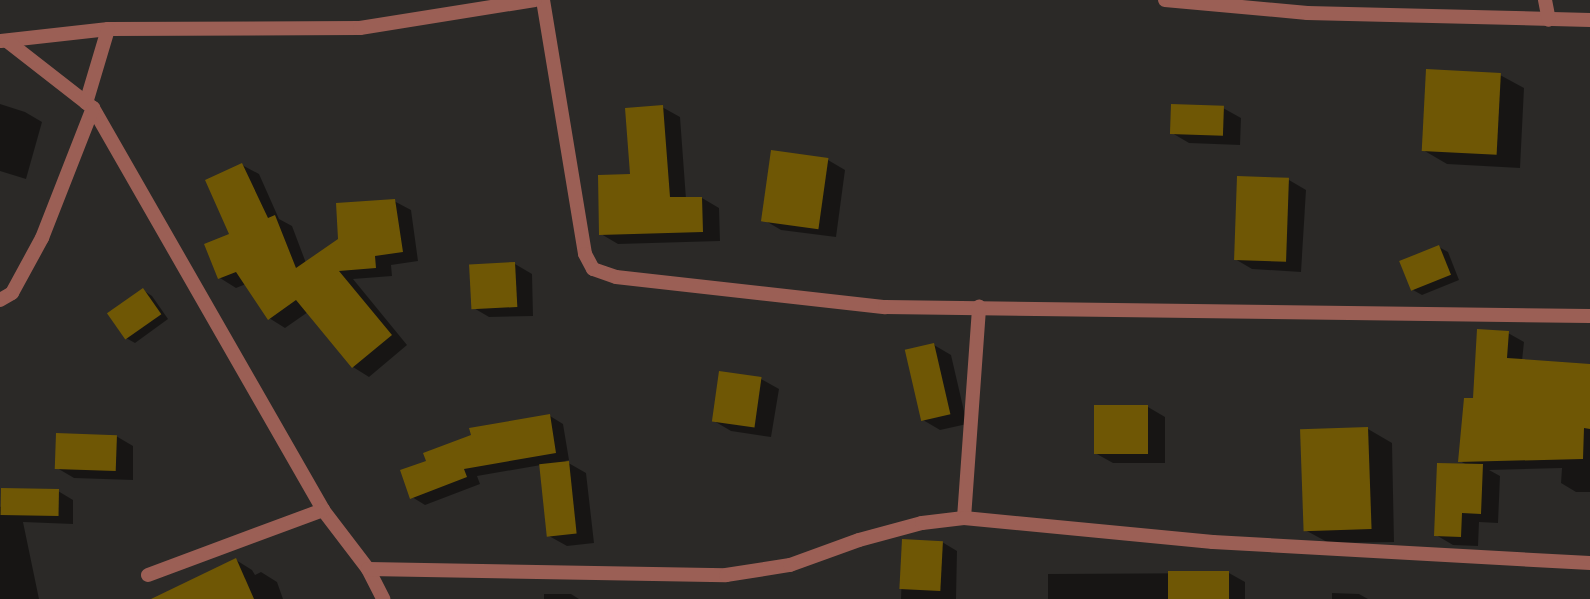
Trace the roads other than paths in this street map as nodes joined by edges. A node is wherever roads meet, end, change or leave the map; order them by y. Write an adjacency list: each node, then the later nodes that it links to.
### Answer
1 (535, 0): 8 (street)
2 (543, 0): 12 (street)
3 (1166, 0): 5 (street)
4 (1545, 0): 6 (street)
5 (1305, 7): 6 (street)
6 (1549, 20): 7 (street)
7 (1590, 20)
8 (108, 29): 9 (street); 10 (street)
9 (4, 41): 10 (street)
10 (90, 106): 11 (street); 14 (street)
11 (0, 300)
12 (979, 307): 13 (street); 15 (street)
13 (1590, 316)
14 (323, 510): 17 (street); 18 (street)
15 (964, 518): 16 (street); 17 (street)
16 (1590, 563)
17 (368, 569): 19 (street)
18 (148, 576)
19 (383, 599)

